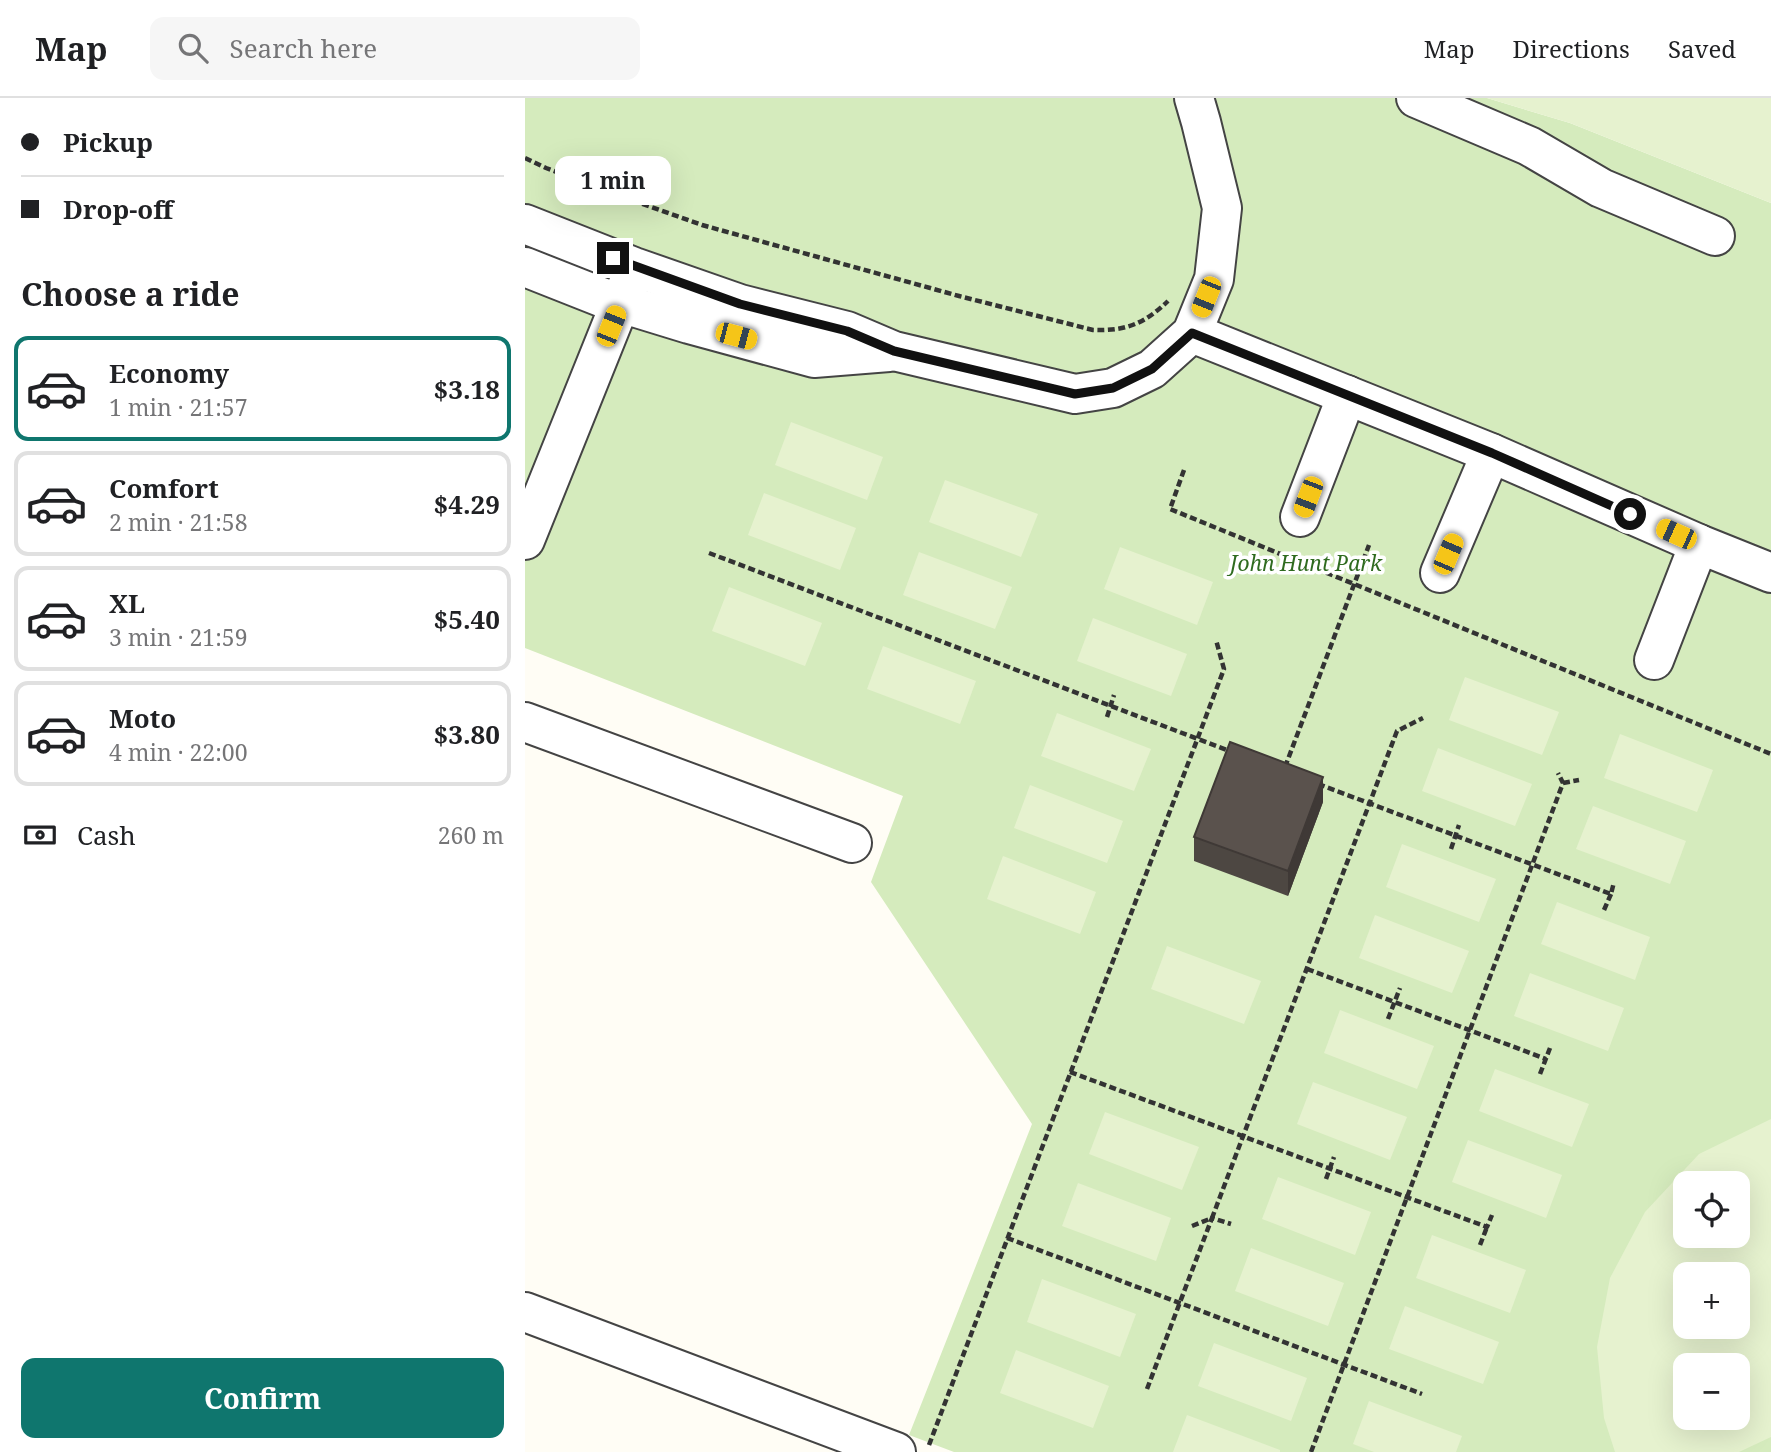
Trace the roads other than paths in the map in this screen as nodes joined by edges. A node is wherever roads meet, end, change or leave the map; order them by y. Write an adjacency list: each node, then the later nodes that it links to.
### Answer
1 (1194, 98): 8 (street)
2 (1416, 98): 4 (street)
3 (525, 224): 6 (street)
4 (1715, 236)
5 (525, 267): 7 (street)
6 (634, 267): 7 (street); 9 (street)
7 (620, 303): 9 (street); 13 (street)
8 (1192, 333): 9 (street); 10 (street)
9 (894, 351)
10 (1347, 395): 11 (street); 12 (street)
11 (1492, 453): 14 (street); 15 (street)
12 (1300, 517)
13 (525, 540)
14 (1699, 544): 16 (street); 17 (street)
15 (1440, 573)
16 (1771, 573)
17 (1654, 660)
18 (525, 722): 19 (street)
19 (852, 844)
20 (525, 1312): 21 (street)
21 (896, 1452)

